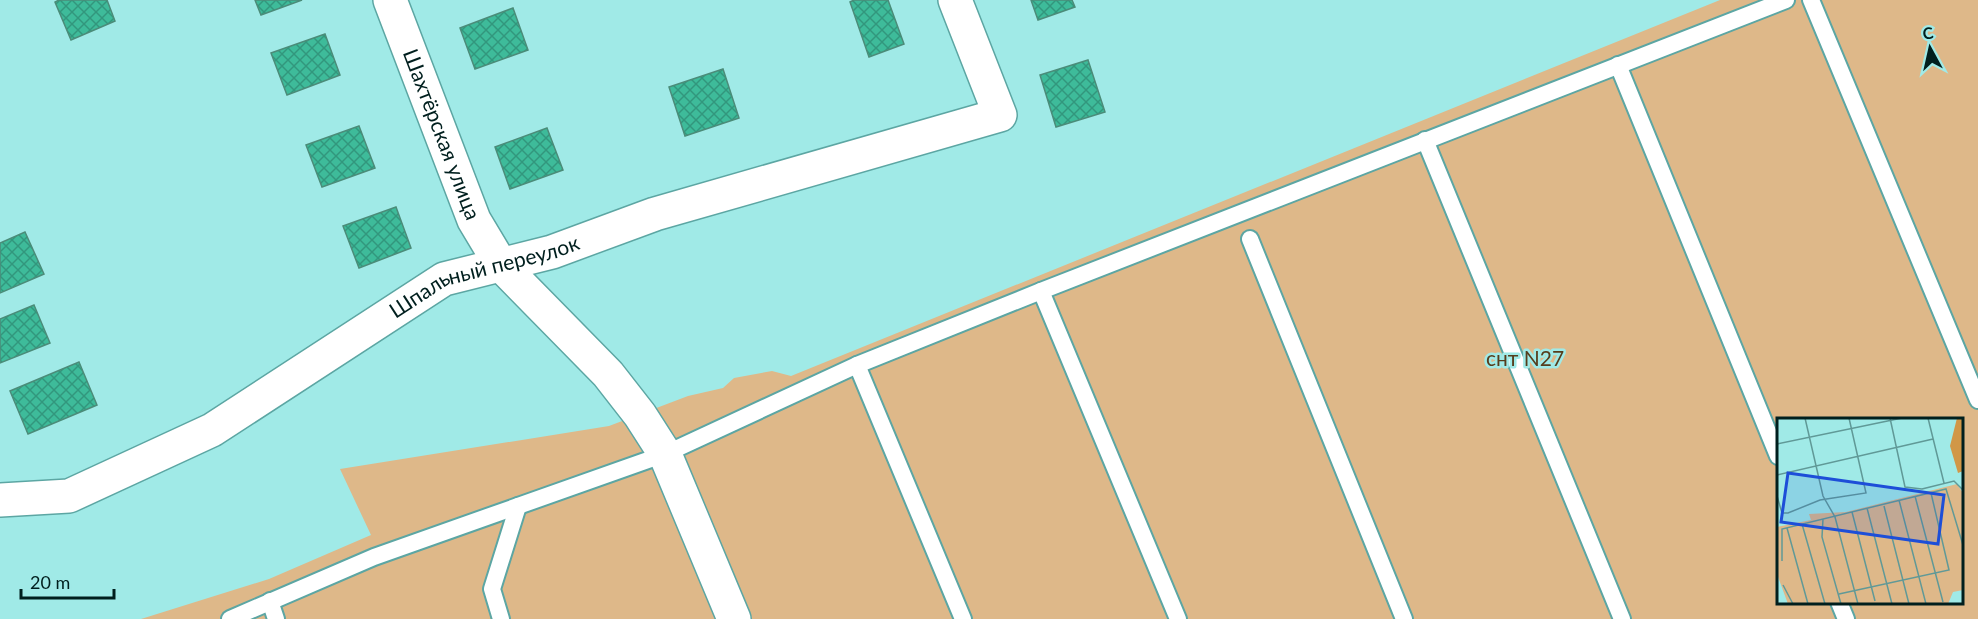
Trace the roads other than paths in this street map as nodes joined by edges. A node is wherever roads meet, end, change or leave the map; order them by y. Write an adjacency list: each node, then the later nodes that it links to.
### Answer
1 (390, 0): 8 (street, Шахтёрская улица)
2 (955, 0): 8 (street, Шпальный переулок)
3 (1786, 0): 5 (lane)
4 (1811, 0): 11 (lane)
5 (1618, 65): 6 (lane); 12 (lane)
6 (1425, 140): 9 (lane); 25 (lane)
7 (1250, 239): 24 (lane)
8 (501, 264): 13 (street, Шахтёрская улица); 14 (street, Шпальный переулок)
9 (1041, 291): 10 (lane); 23 (lane)
10 (857, 365): 13 (lane); 22 (lane)
11 (1978, 400)
12 (1777, 451)
13 (665, 454): 15 (lane); 21 (street, Шахтёрская улица)
14 (0, 500)
15 (518, 506): 16 (lane); 20 (lane)
16 (270, 602): 18 (lane); 19 (lane)
17 (1839, 604): 26 (lane)
18 (230, 619)
19 (276, 619)
20 (501, 619)
21 (734, 619)
22 (963, 619)
23 (1178, 619)
24 (1404, 619)
25 (1622, 619)
26 (1845, 619)

